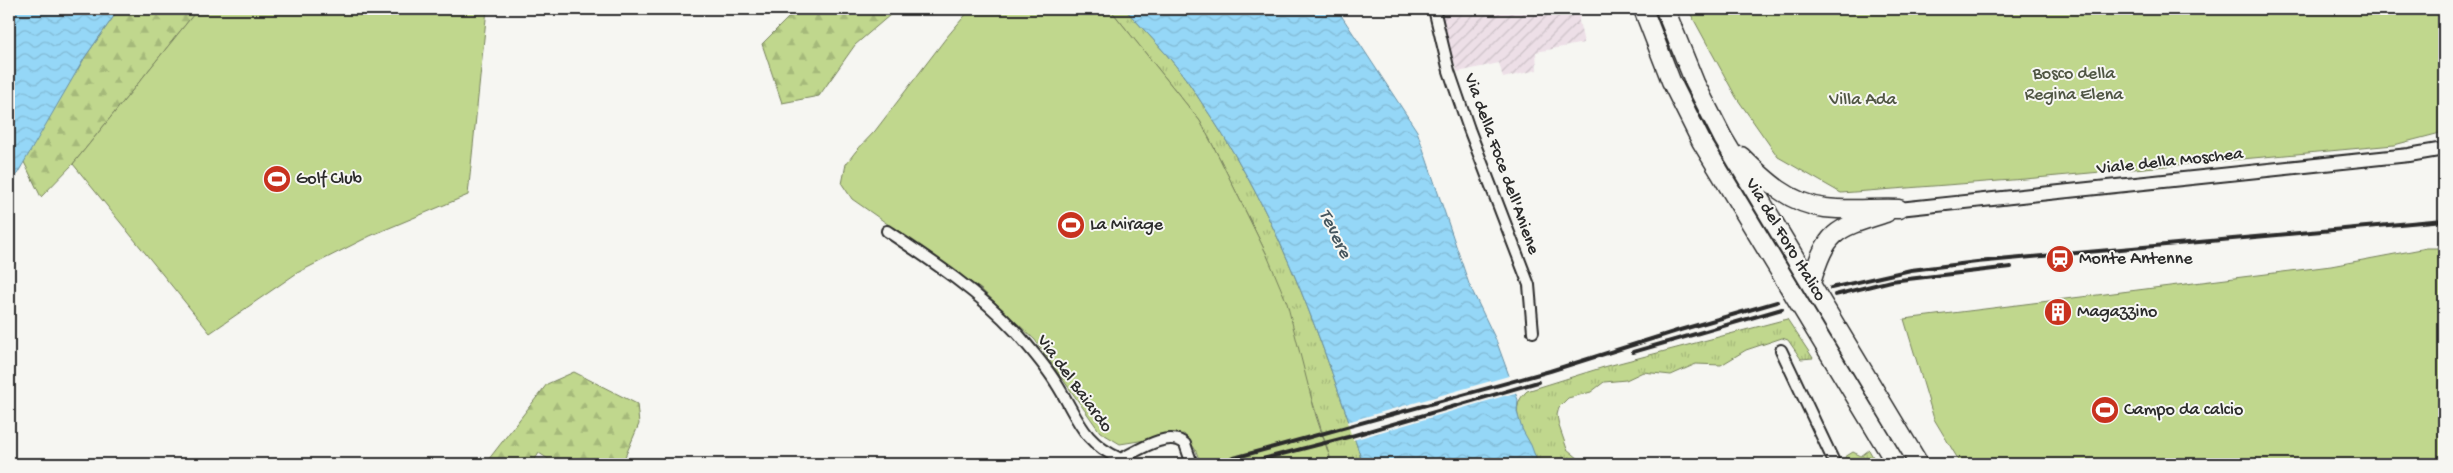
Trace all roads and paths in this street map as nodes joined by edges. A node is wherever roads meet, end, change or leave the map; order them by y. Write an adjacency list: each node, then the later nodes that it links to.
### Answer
1 (1434, 9): 9 (street, Via della Foce dell'Aniene)
2 (1643, 9): 11 (highway, Via del Foro Italico)
3 (1665, 9): 4 (highway, Via del Foro Italico)
4 (1723, 138): 6 (highway); 8 (highway, Via del Foro Italico)
5 (2444, 149): 6 (street, Viale della Moschea)
6 (1899, 209): 8 (highway)
7 (887, 231): 12 (street, Via del Baiardo)
8 (1811, 283): 16 (highway, Via del Foro Italico)
9 (1533, 332)
10 (1781, 350): 13 (street)
11 (1872, 423): 14 (highway); 15 (highway, Via del Foro Italico)
12 (1192, 464)
13 (1835, 464)
14 (1889, 464)
15 (1896, 464)
16 (1919, 464)

